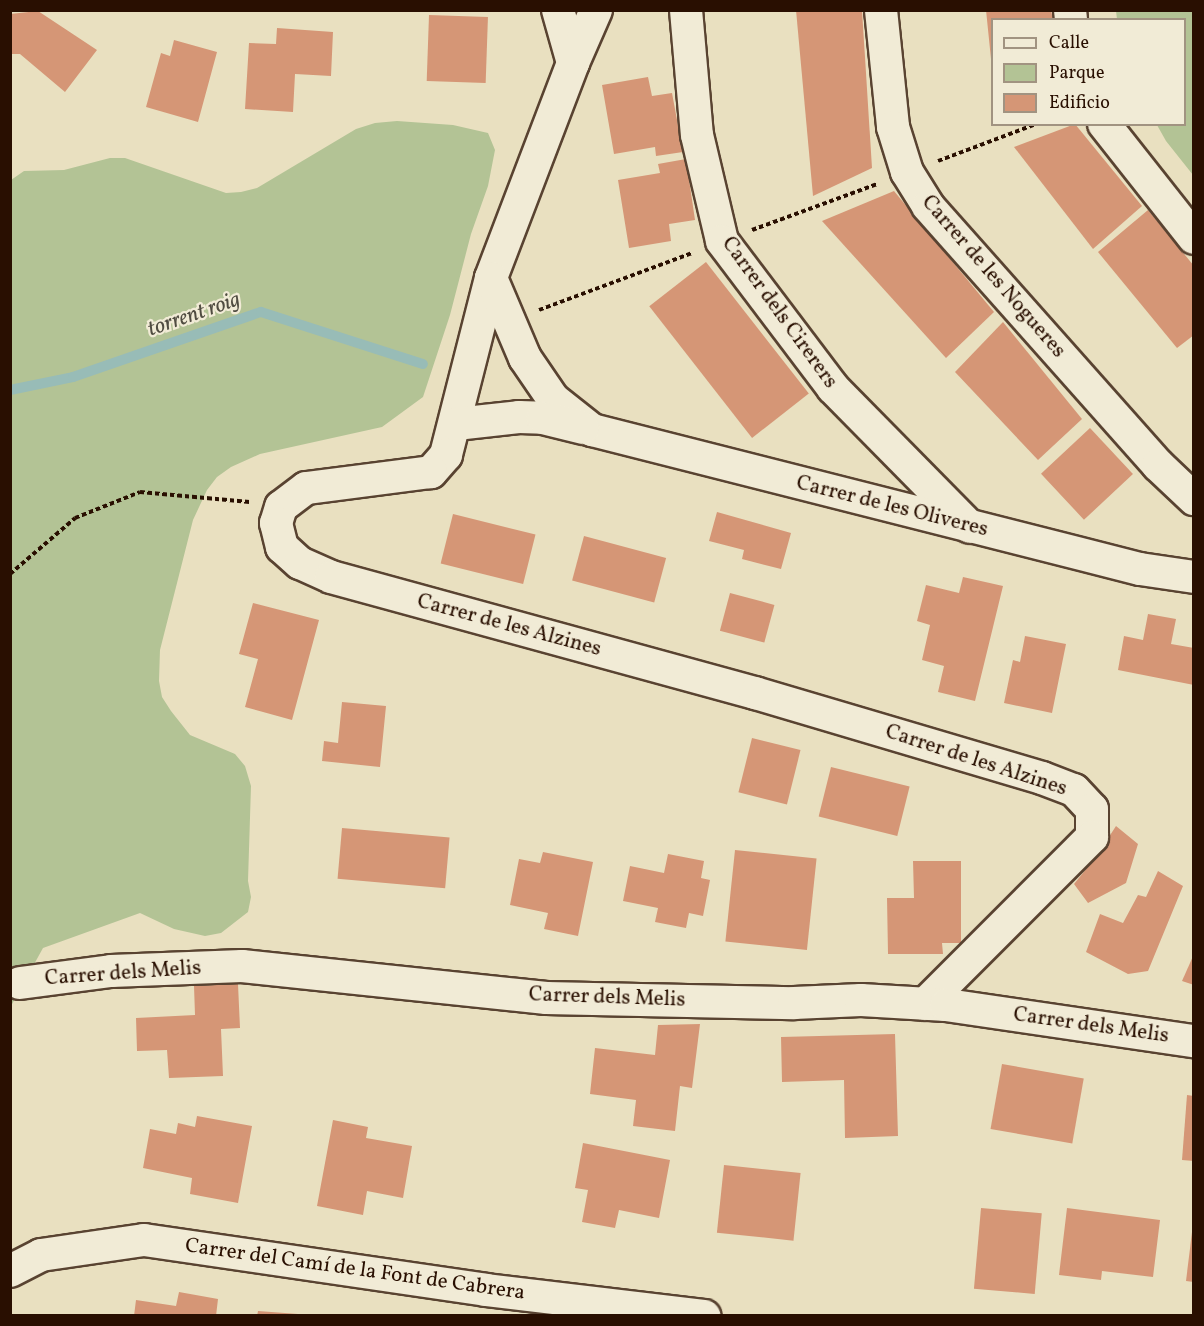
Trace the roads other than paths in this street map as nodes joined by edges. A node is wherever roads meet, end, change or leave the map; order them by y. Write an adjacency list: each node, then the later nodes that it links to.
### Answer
1 (558, 10): 5 (street)
2 (596, 10): 5 (street)
3 (686, 10): 12 (street, Carrer dels Cirerers)
4 (881, 10): 11 (street, Carrer de les Nogueres)
5 (573, 63): 8 (street)
6 (1106, 126): 7 (street)
7 (1194, 238)
8 (491, 278): 9 (street); 10 (street, Carrer de les Oliveres)
9 (456, 424): 10 (street, Carrer de les Oliveres); 15 (street, Carrer de les Alzines)
10 (592, 430): 12 (street, Carrer de les Oliveres)
11 (1194, 499)
12 (971, 528): 13 (street, Carrer de les Oliveres)
13 (1194, 577)
14 (20, 982): 15 (street, Carrer dels Melis)
15 (926, 1004): 16 (street, Carrer dels Melis)
16 (1194, 1041)
17 (10, 1271): 18 (street, Carrer del Camí de la Font de Cabrera)
18 (704, 1316)

